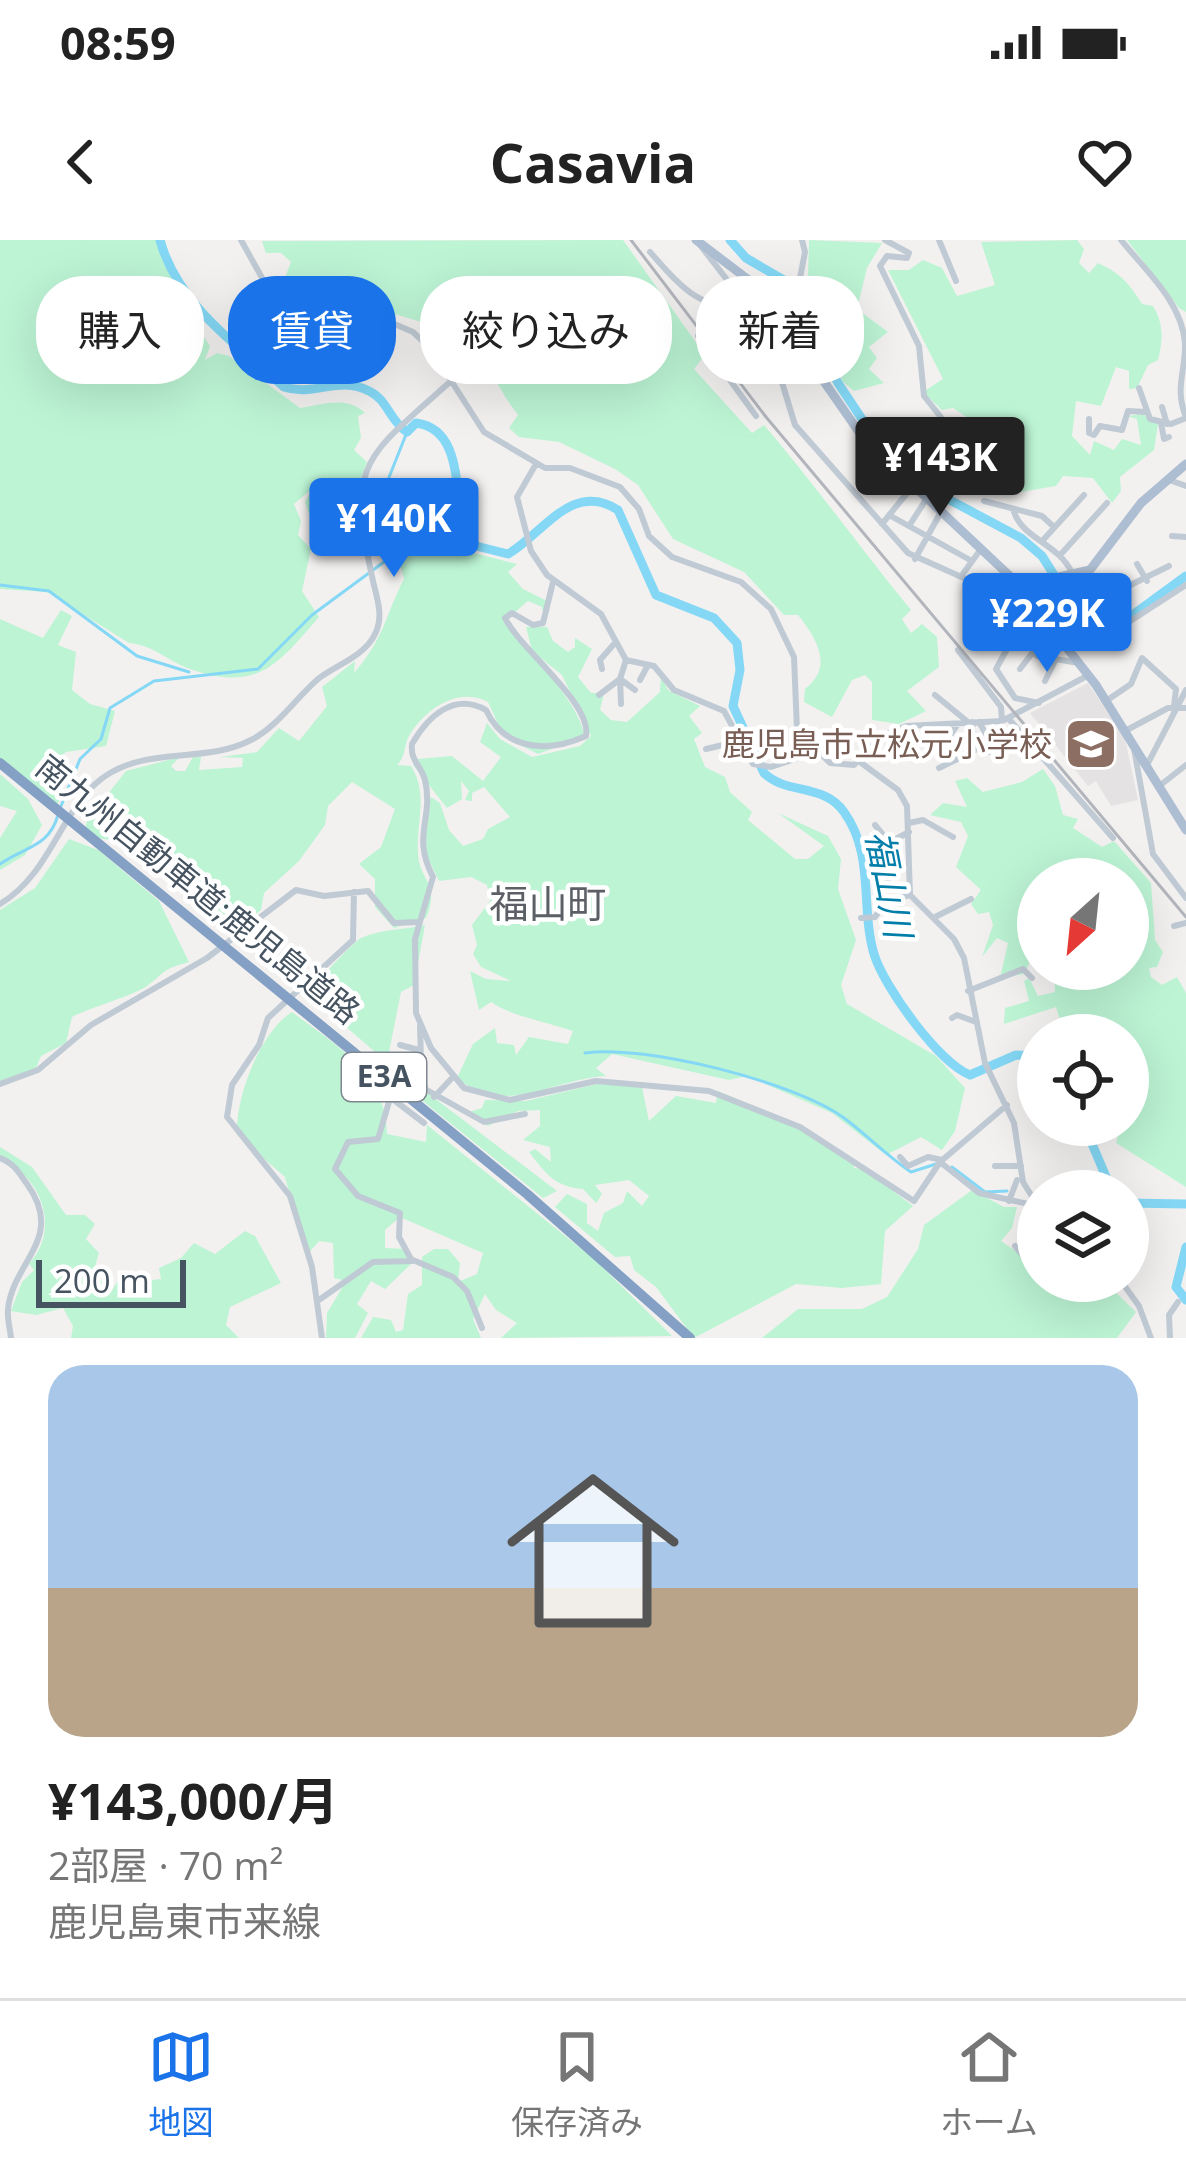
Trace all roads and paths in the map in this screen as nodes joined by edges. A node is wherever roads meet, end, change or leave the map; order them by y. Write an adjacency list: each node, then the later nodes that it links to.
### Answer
1 (241, 240): 8 (street)
2 (802, 240): 11 (street)
3 (885, 240): 30 (street)
4 (940, 240): 12 (street)
5 (1121, 240): 23 (street)
6 (698, 241): 9 (street); 10 (main road)
7 (650, 252): 13 (street)
8 (261, 276)
9 (724, 276)
10 (741, 276)
11 (800, 276)
12 (956, 281)
13 (696, 298)
14 (448, 384): 120 (street)
15 (453, 384): 27 (street)
16 (735, 384): 22 (street)
17 (780, 384): 41 (street)
18 (824, 384): 30 (main road)
19 (1139, 388): 21 (street)
20 (1162, 407): 25 (street)
21 (1146, 412): 24 (street); 25 (street)
22 (756, 416)
23 (1186, 416): 25 (street)
24 (1089, 419)
25 (1164, 424): 26 (street)
26 (1168, 437)
27 (536, 464): 59 (street); 100 (street)
28 (1186, 464): 31 (main road)
29 (1147, 476): 33 (street)
30 (918, 481): 35 (main road); 40 (street)
31 (1172, 481): 32 (street); 33 (main road)
32 (1186, 485)
33 (1156, 492): 54 (main road)
34 (1084, 495): 43 (street)
35 (928, 497): 38 (main road); 42 (street)
36 (984, 501): 39 (street)
37 (1107, 503): 49 (street)
38 (942, 510): 44 (street); 48 (main road)
39 (1014, 512): 43 (street); 47 (street)
40 (889, 515): 41 (street); 42 (street)
41 (882, 524): 50 (street)
42 (909, 526): 44 (street)
43 (1054, 527): 47 (street)
44 (928, 536): 50 (street); 51 (street)
45 (1172, 536): 46 (street)
46 (1186, 537)
47 (1044, 538): 49 (street)
48 (984, 548): 51 (street); 62 (main road)
49 (1062, 553): 56 (street)
50 (916, 560): 55 (street)
51 (970, 560): 55 (street)
52 (1137, 564): 58 (street)
53 (1169, 566): 58 (street)
54 (1087, 572): 56 (main road); 60 (street)
55 (962, 575): 64 (street)
56 (1073, 576): 62 (main road)
57 (1107, 576): 60 (street)
58 (1147, 581): 63 (street)
59 (554, 582): 70 (street); 123 (street)
60 (1090, 585): 65 (street)
61 (1186, 585): 69 (street)
62 (1024, 591): 64 (street); 68 (street); 69 (main road)
63 (1124, 592): 65 (street); 67 (street)
64 (999, 601): 68 (street)
65 (1094, 603): 66 (street)
66 (1067, 611)
67 (1113, 620)
68 (1014, 627): 72 (street); 89 (street)
69 (1062, 642): 75 (main road)
70 (614, 644): 73 (street); 77 (street)
71 (958, 650): 91 (street)
72 (1033, 652): 74 (street); 78 (street)
73 (626, 660): 76 (street); 80 (street)
74 (1054, 663): 75 (street); 82 (street)
75 (1079, 663): 79 (main road)
76 (648, 664): 81 (street); 96 (street)
77 (602, 669)
78 (1020, 669)
79 (1088, 675): 87 (main road); 89 (street)
80 (620, 680): 83 (street); 85 (street); 88 (street)
81 (640, 680)
82 (1045, 681)
83 (635, 690)
84 (1186, 690): 90 (street)
85 (599, 694)
86 (934, 695): 92 (street)
87 (1106, 701): 90 (street); 94 (main road)
88 (621, 704)
89 (1039, 704): 91 (street)
90 (1179, 707): 94 (street); 104 (street)
91 (1005, 719): 92 (street); 112 (street)
92 (973, 722): 93 (street); 95 (street); 95 (street)
93 (958, 724): 98 (street); 101 (street)
94 (1125, 731): 97 (main road)
95 (976, 732): 105 (street)
96 (744, 740): 99 (street); 100 (street)
97 (1132, 743): 104 (main road); 106 (street)
98 (943, 745)
99 (706, 749)
100 (816, 752): 101 (street)
101 (860, 762): 109 (street)
102 (0, 763): 163 (highway, 南九州自動車道;鹿児島道路 / E3A)
103 (1186, 765): 107 (street)
104 (1146, 766): 106 (street); 107 (main road)
105 (939, 768)
106 (1134, 774): 117 (street)
107 (1158, 787): 110 (main road)
108 (875, 825): 113 (street)
109 (909, 827): 111 (street); 113 (street); 116 (street)
110 (1186, 830)
111 (953, 837)
112 (1113, 838)
113 (888, 842): 114 (street)
114 (888, 881)
115 (354, 892): 123 (street); 138 (street); 156 (street)
116 (910, 895): 119 (street); 122 (street)
117 (1186, 898)
118 (970, 899): 122 (street)
119 (897, 901): 121 (street); 126 (street)
120 (0, 904)
121 (861, 918)
122 (933, 918): 128 (street)
123 (419, 922): 131 (street)
124 (1186, 923): 125 (street)
125 (1174, 926)
126 (890, 937)
127 (1017, 970): 128 (street)
128 (968, 991): 130 (street)
129 (952, 1018): 130 (street)
130 (976, 1022): 141 (street)
131 (421, 1026): 133 (street); 137 (street)
132 (400, 1045): 133 (street)
133 (419, 1050): 135 (street)
134 (385, 1058): 136 (street)
135 (421, 1060): 136 (street); 140 (street)
136 (410, 1072): 139 (street)
137 (453, 1077): 140 (street); 146 (street)
138 (0, 1084)
139 (399, 1085)
140 (434, 1097): 142 (street)
141 (1007, 1105): 146 (street); 148 (street)
142 (525, 1114)
143 (424, 1123): 155 (street)
144 (900, 1157): 146 (street)
145 (0, 1158): 159 (street)
146 (941, 1161): 151 (street)
147 (995, 1166): 148 (street)
148 (1021, 1166): 149 (street)
149 (1022, 1170)
150 (1017, 1180): 151 (street)
151 (1010, 1202): 152 (street)
152 (1017, 1203)
153 (1015, 1246): 154 (street)
154 (1017, 1248)
155 (412, 1259): 156 (street); 160 (street)
156 (319, 1300): 162 (street)
157 (1136, 1302): 164 (street)
158 (1178, 1302): 165 (street)
159 (4, 1308): 161 (street)
160 (482, 1328)
161 (11, 1338)
162 (322, 1338)
163 (690, 1338)
164 (1151, 1338)
165 (1169, 1338)

